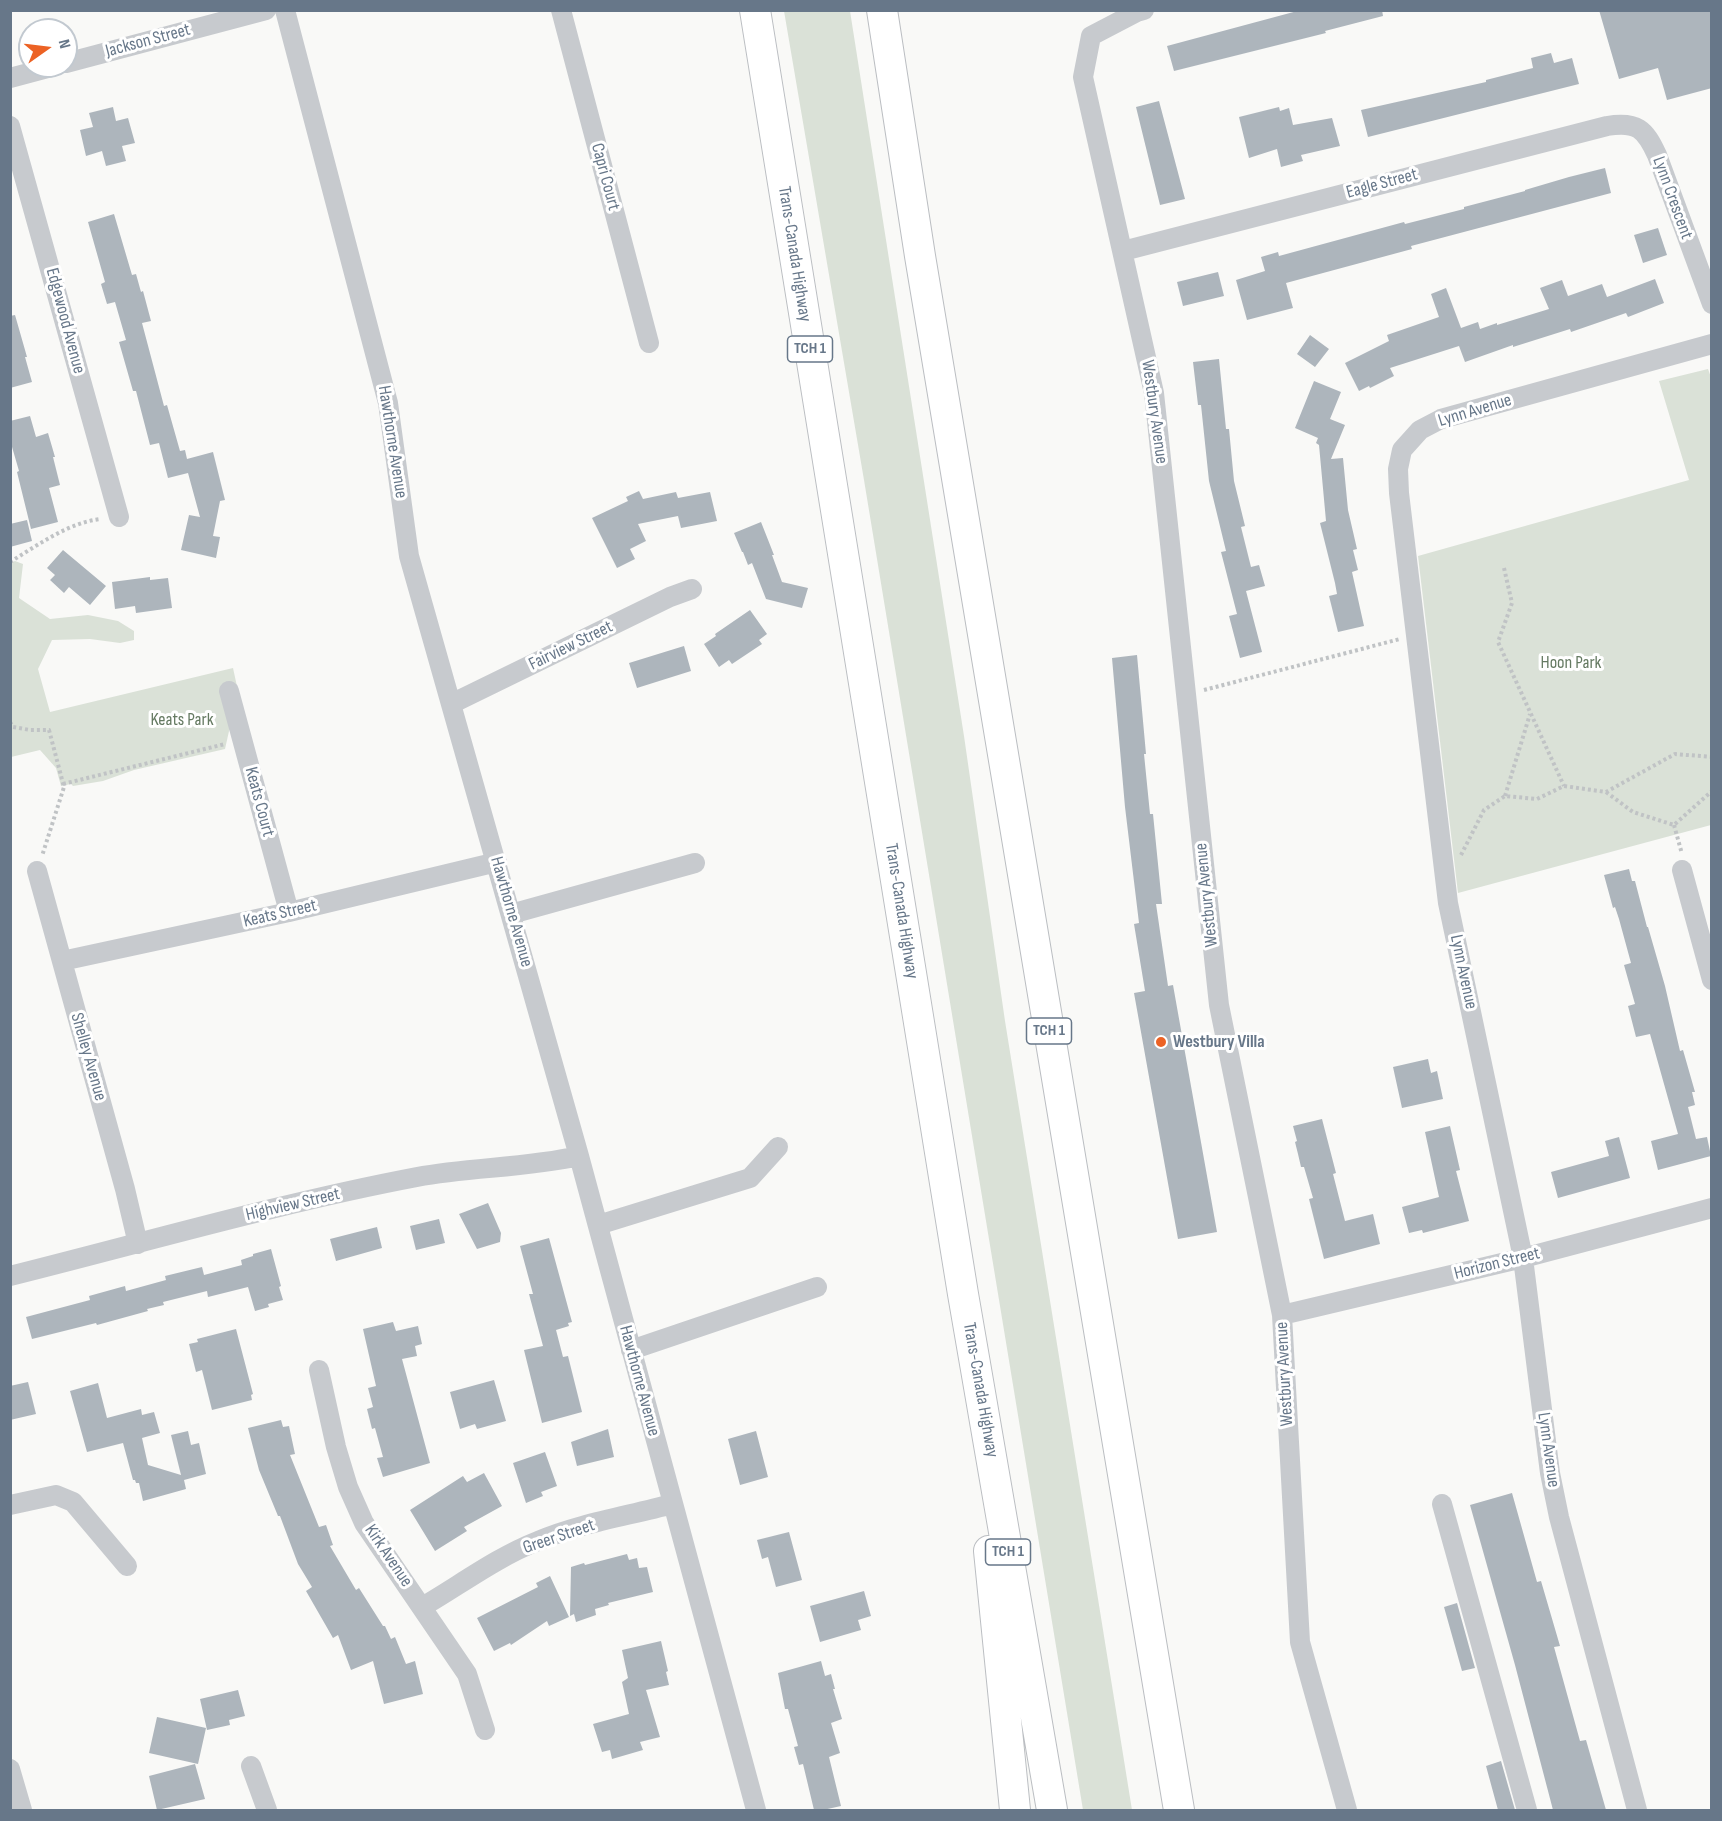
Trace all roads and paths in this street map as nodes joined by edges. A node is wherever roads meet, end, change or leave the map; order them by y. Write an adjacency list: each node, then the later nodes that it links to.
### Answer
1 (266, 10): 7 (street, Jackson Street)
2 (285, 10): 21 (street, Hawthorne Avenue)
3 (561, 10): 12 (street, Capri Court)
4 (755, 10): 50 (highway, Trans-Canada Highway / TCH 1)
5 (882, 10): 62 (highway, TCH 1)
6 (1144, 10): 10 (street, Westbury Avenue)
7 (78, 60)
8 (10, 126): 14 (street, Edgewood Avenue)
9 (1639, 129): 10 (street, Eagle Street); 11 (street, Lynn Crescent)
10 (1123, 251): 20 (street, Westbury Avenue)
11 (1712, 304)
12 (650, 344)
13 (1712, 344): 18 (street, Lynn Avenue)
14 (119, 517): 15 (path)
15 (10, 562)
16 (1504, 568): 22 (path)
17 (692, 589): 21 (street, Fairview Street)
18 (1415, 635): 20 (path); 37 (street, Lynn Avenue)
19 (230, 691): 24 (street, Keats Court)
20 (1186, 694): 51 (street, Westbury Avenue)
21 (451, 704): 33 (street, Hawthorne Avenue)
22 (1530, 713): 27 (path); 30 (path)
23 (10, 722): 26 (path)
24 (243, 740): 26 (path); 38 (street, Keats Court)
25 (1712, 757): 29 (path)
26 (63, 784): 36 (path)
27 (1564, 786): 29 (path); 30 (path)
28 (1712, 791): 31 (path)
29 (1606, 792): 31 (path)
30 (1505, 796): 37 (path)
31 (1674, 825): 32 (path)
32 (1681, 850)
33 (497, 862): 38 (street, Keats Street); 39 (street, Hawthorne Avenue)
34 (695, 863): 39 (street)
35 (1682, 870): 41 (street)
36 (37, 871): 40 (street, Shelley Avenue)
37 (1446, 886): 47 (street, Lynn Avenue)
38 (289, 912): 40 (street, Keats Street)
39 (511, 914): 43 (street, Hawthorne Avenue)
40 (62, 962): 46 (street, Shelley Avenue)
41 (1712, 980)
42 (778, 1147): 45 (street)
43 (579, 1156): 45 (street, Hawthorne Avenue); 46 (street, Highview Street)
44 (1712, 1208): 47 (street, Horizon Street)
45 (598, 1225): 52 (street, Hawthorne Avenue)
46 (138, 1244): 48 (street, Highview Street)
47 (1523, 1258): 51 (street, Horizon Street); 70 (street, Lynn Avenue)
48 (10, 1276)
49 (817, 1287): 52 (street)
50 (963, 1294): 66 (highway); 67 (highway, Trans-Canada Highway / TCH 1)
51 (1282, 1315): 68 (street, Westbury Avenue)
52 (631, 1350): 54 (street, Hawthorne Avenue)
53 (319, 1370): 58 (street, Kirk Avenue)
54 (672, 1504): 58 (street, Greer Street); 65 (street, Hawthorne Avenue)
55 (1442, 1504): 69 (street)
56 (10, 1505): 57 (street)
57 (127, 1566)
58 (422, 1607): 59 (street, Kirk Avenue)
59 (485, 1730)
60 (251, 1766): 64 (street)
61 (10, 1769): 63 (street)
62 (1179, 1809)
63 (22, 1810)
64 (267, 1810)
65 (756, 1810)
66 (1015, 1810)
67 (1052, 1810)
68 (1347, 1810)
69 (1527, 1810)
70 (1637, 1810)

